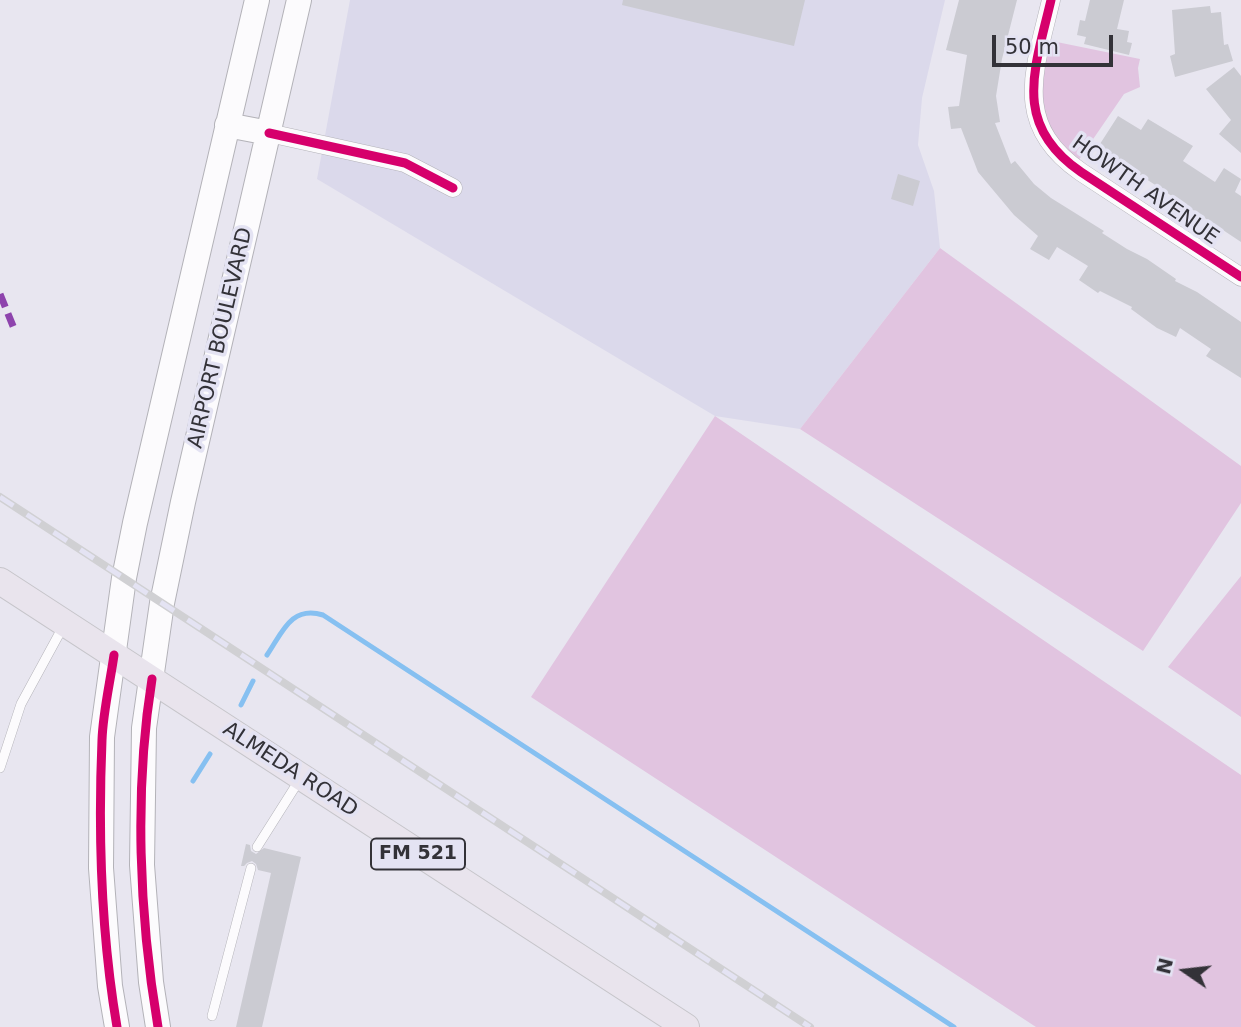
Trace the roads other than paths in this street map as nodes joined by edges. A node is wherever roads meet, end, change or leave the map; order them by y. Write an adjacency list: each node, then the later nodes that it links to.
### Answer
1 (257, 0): 4 (main road, AIRPORT BOULEVARD)
2 (299, 0): 5 (main road, AIRPORT BOULEVARD)
3 (1051, 0): 7 (street, HOWTH AVENUE)
4 (227, 125): 5 (main road); 10 (main road, AIRPORT BOULEVARD)
5 (269, 133): 6 (street); 11 (main road, AIRPORT BOULEVARD)
6 (453, 188)
7 (1241, 277)
8 (0, 581): 9 (main road, ALMEDA ROAD / FM 521)
9 (65, 623): 10 (main road, ALMEDA ROAD / FM 521); 12 (lane)
10 (114, 655): 11 (main road, ALMEDA ROAD / FM 521); 17 (main road, AIRPORT BOULEVARD)
11 (152, 679): 13 (main road, ALMEDA ROAD / FM 521); 16 (main road, AIRPORT BOULEVARD)
12 (0, 768)
13 (301, 777): 14 (lane); 21 (main road, ALMEDA ROAD / FM 521)
14 (257, 847)
15 (251, 868): 18 (lane)
16 (150, 982): 17 (main road); 20 (main road, AIRPORT BOULEVARD)
17 (110, 986): 19 (main road, AIRPORT BOULEVARD)
18 (212, 1016)
19 (117, 1027)
20 (158, 1027)
21 (686, 1027)

